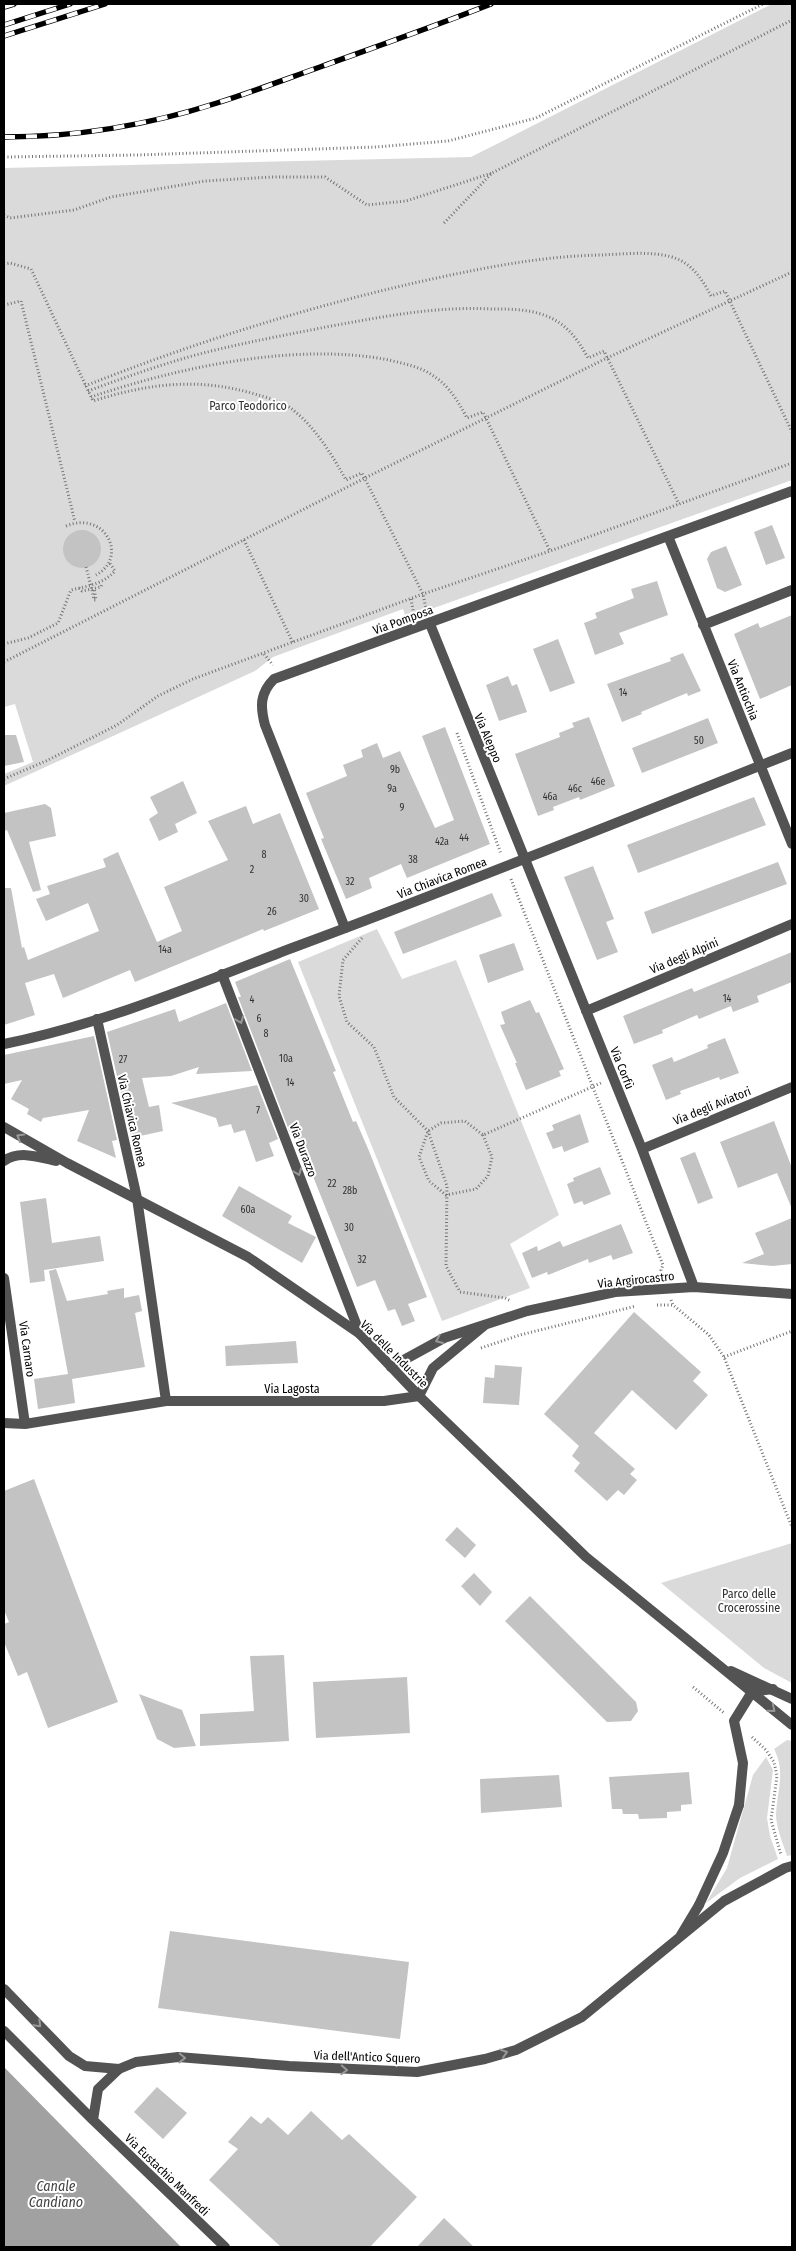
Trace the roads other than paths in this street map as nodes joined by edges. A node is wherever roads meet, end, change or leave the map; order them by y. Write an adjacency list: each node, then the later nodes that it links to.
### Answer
1 (792, 491): 2 (street, Via Pomposa)
2 (668, 536): 4 (street, Via Pomposa); 5 (street, Via Antiochia)
3 (792, 590): 5 (street)
4 (430, 624): 9 (street, Via Aleppo); 11 (street, Via Pomposa)
5 (703, 625): 7 (street, Via Antiochia)
6 (792, 753): 7 (street, Via Chiavica Romea)
7 (760, 766): 8 (street, Via Antiochia); 9 (street, Via Chiavica Romea)
8 (792, 844)
9 (526, 860): 11 (street, Via Chiavica Romea); 13 (street, Via Corfù)
10 (792, 924): 13 (street, Via degli Alpini)
11 (345, 928): 12 (street, Via Chiavica Romea)
12 (222, 974): 14 (street, Via Chiavica Romea); 26 (street, Via Durazzo, one-way to 26)
13 (586, 1011): 18 (street, Via Corfù)
14 (97, 1020): 15 (street, Via Chiavica Romea); 21 (street, Via Chiavica Romea)
15 (4, 1044)
16 (792, 1087): 18 (street, Via degli Aviatori)
17 (4, 1127): 20 (street, Via delle Industrie, one-way to 17)
18 (642, 1148): 23 (street, Via Corfù)
19 (4, 1161): 20 (street)
20 (67, 1163): 21 (street, Via delle Industrie)
21 (137, 1198): 26 (street, Via delle Industrie); 29 (street)
22 (4, 1278): 31 (street, Via Carnaro)
23 (694, 1287): 24 (street, Via Argirocastro); 25 (street, Via Argirocastro)
24 (792, 1294)
25 (485, 1325): 27 (street, Via Argirocastro, one-way to 27); 28 (street, Via Argirocastro)
26 (360, 1334): 27 (street, Via delle Industrie)
27 (391, 1367): 28 (street, Via delle Industrie)
28 (419, 1396): 29 (street, Via Lagosta); 32 (street, Via delle Industrie)
29 (166, 1401): 31 (street, Via Lagosta)
30 (4, 1423): 31 (street, Via Lagosta)
31 (25, 1424)
32 (719, 1665): 33 (street, Via delle Industrie); 34 (street, Via delle Industrie)
33 (773, 1689): 34 (street); 35 (street, Via delle Industrie)
34 (752, 1692): 36 (street, Via delle Industrie, one-way to 36); 38 (street)
35 (792, 1699)
36 (792, 1725)
37 (788, 1867): 38 (street, Via dell'Antico Squero)
38 (681, 1936): 41 (street, Via dell'Antico Squero, one-way to 38)
39 (4, 1989): 41 (street, Via dell'Antico Squero, one-way to 41)
40 (4, 2031): 42 (street, Via Eustachio Manfredi)
41 (119, 2069): 42 (street)
42 (93, 2120): 43 (street, Via Eustachio Manfredi)
43 (225, 2247)

